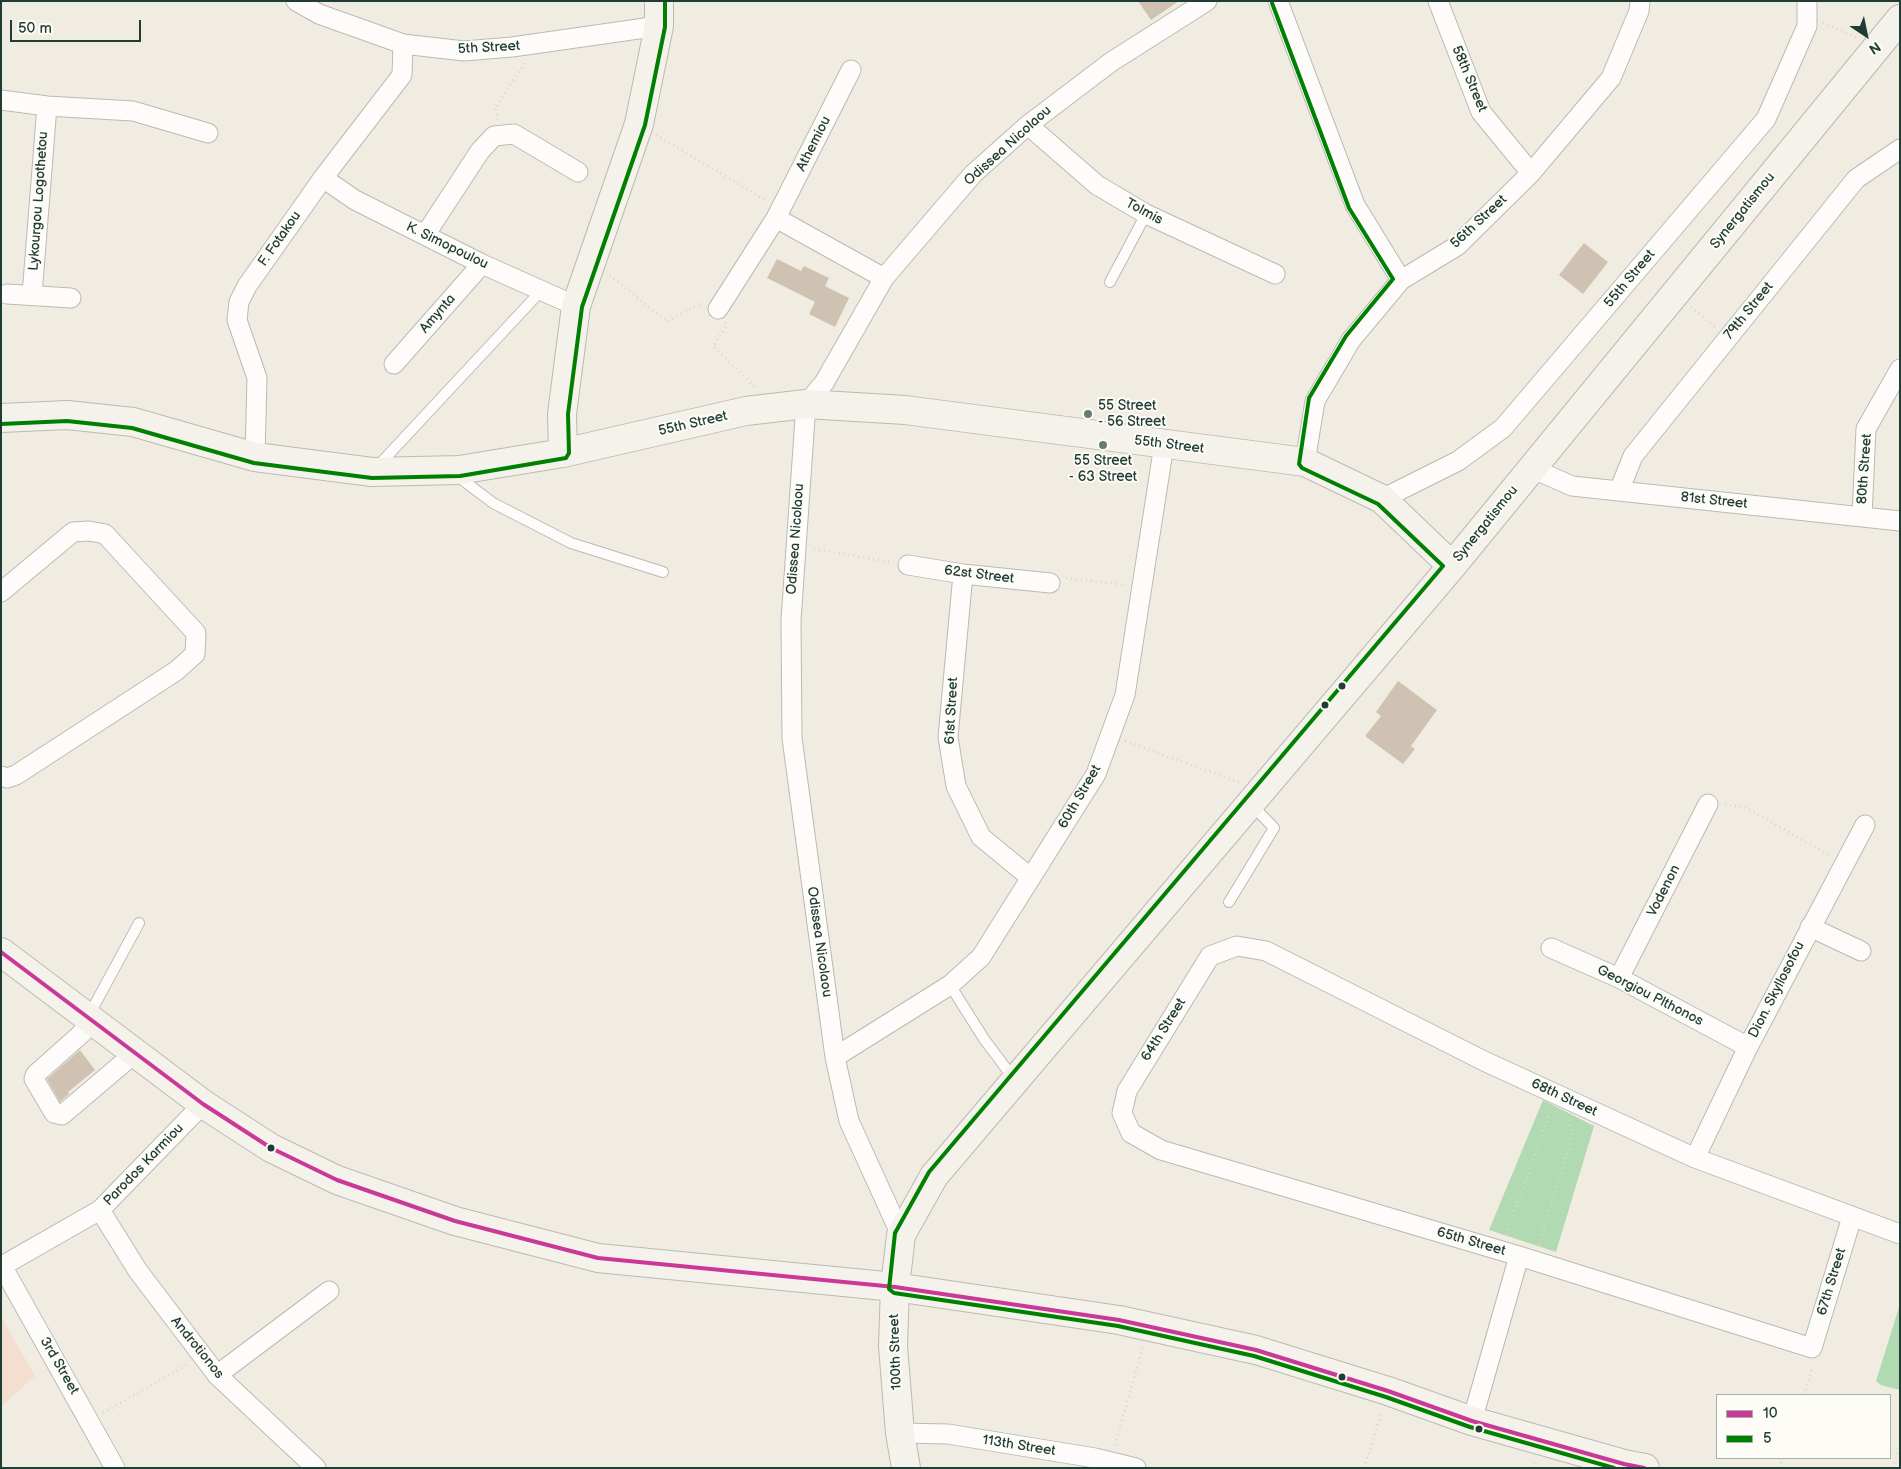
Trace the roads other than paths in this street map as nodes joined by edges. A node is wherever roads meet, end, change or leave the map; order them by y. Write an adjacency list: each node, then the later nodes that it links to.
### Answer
1 (296, 1): 6 (street, 5th Street)
2 (1207, 1): 14 (street, Odissea Nicolaou)
3 (1278, 1): 26 (street)
4 (1438, 1): 18 (street, 58th Street)
5 (1640, 1): 18 (street, 56th Street)
6 (323, 7): 10 (street, 5th Street)
7 (1806, 9): 46 (street, 55th Street)
8 (659, 14): 10 (street, 5th Street); 32 (street)
9 (1900, 20): 42 (street, Synergatismou)
10 (403, 44): 19 (street, F. Fotakou)
11 (851, 70): 20 (street, Athemiou)
12 (1, 100): 13 (street)
13 (47, 106): 15 (street); 30 (street, Lykourgou Logothetou)
14 (1028, 125): 21 (street, Tolmis); 25 (street, Odissea Nicolaou)
15 (208, 133)
16 (1900, 148): 45 (street, 79th Street)
17 (578, 172): 22 (street)
18 (1531, 173): 26 (street, 56th Street)
19 (323, 178): 22 (street, K. Simopoulou); 40 (street, F. Fotakou)
20 (778, 214): 25 (street); 33 (street, Athemiou)
21 (1146, 214): 24 (street, Tolmis); 27 (lane)
22 (425, 235): 23 (street, K. Simopoulou)
23 (482, 264): 28 (street, K. Simopoulou); 34 (street, Amynta)
24 (1275, 274)
25 (884, 278): 36 (street, Odissea Nicolaou)
26 (1401, 280): 41 (street, 56th Street)
27 (1110, 282)
28 (541, 291): 32 (street, K. Simopoulou); 44 (lane)
29 (8, 294): 30 (street)
30 (32, 295): 31 (street)
31 (71, 298)
32 (576, 306): 39 (street)
33 (718, 309)
34 (394, 364)
35 (1900, 369): 47 (street, 80th Street)
36 (806, 404): 38 (street, 55th Street); 39 (street, 55th Street); 72 (street, Odissea Nicolaou)
37 (1, 418): 40 (street, 55th Street)
38 (1164, 445): 41 (street, 55th Street); 59 (street, 60th Street)
39 (563, 453): 43 (street, 55th Street)
40 (255, 457): 44 (street, 55th Street)
41 (1305, 462): 46 (street, 55th Street)
42 (1531, 468): 45 (street, 81st Street); 50 (street, Synergatismou)
43 (449, 470): 44 (street, 55th Street); 51 (lane)
44 (372, 472)
45 (1619, 491): 47 (street, 81st Street)
46 (1382, 500): 50 (street, 55th Street)
47 (1862, 517): 48 (street, 81st Street)
48 (1900, 521)
49 (908, 565): 52 (street, 62st Street)
50 (1452, 566): 56 (street, Synergatismou)
51 (663, 572)
52 (962, 574): 53 (street, 62st Street); 59 (street, 61st Street)
53 (1050, 583)
54 (1, 592): 55 (street)
55 (1, 776)
56 (1256, 797): 60 (lane); 73 (street, Synergatismou)
57 (1708, 804): 67 (street, Vodenon)
58 (1865, 825): 62 (street, Dion. Skyllosofou)
59 (1031, 878): 68 (street, 60th Street)
60 (1229, 902)
61 (139, 923): 69 (lane)
62 (1810, 927): 65 (street); 70 (street, Dion. Skyllosofou)
63 (1237, 946): 75 (street, 64th Street); 76 (street, 68th Street)
64 (1551, 948): 67 (street, Georgiou Plthonos)
65 (1861, 951)
66 (1, 952): 69 (street)
67 (1619, 978): 70 (street, Georgiou Plthonos)
68 (950, 985): 72 (street, 60th Street); 73 (lane)
69 (90, 1019): 71 (street); 71 (street)
70 (1748, 1047): 76 (street, Dion. Skyllosofou)
71 (135, 1053): 74 (street)
72 (835, 1057): 80 (street, Odissea Nicolaou)
73 (1015, 1081): 80 (street, Synergatismou)
74 (203, 1104): 77 (street, Parodos Karmiou); 83 (street)
75 (1131, 1134): 81 (street, 65th Street)
76 (1695, 1158): 78 (street, 68th Street)
77 (100, 1210): 82 (street, Parodos Karmiou); 86 (street, Androtionos)
78 (1852, 1216): 79 (street, 68th Street); 85 (street, 67th Street)
79 (1900, 1234)
80 (900, 1235): 83 (street, 100th Street)
81 (1527, 1258): 85 (street, 65th Street); 87 (street)
82 (2, 1265): 90 (street, 3rd Street)
83 (895, 1287): 87 (street); 88 (street, 100th Street)
84 (329, 1291): 86 (street)
85 (1812, 1348)
86 (217, 1375): 91 (street, Androtionos)
87 (1472, 1421): 94 (street)
88 (900, 1433): 89 (street, 113th Street); 92 (street, 100th Street)
89 (1099, 1463): 93 (street, 113th Street)
90 (114, 1468)
91 (316, 1468)
92 (906, 1468)
93 (1136, 1468)
94 (1645, 1468)

